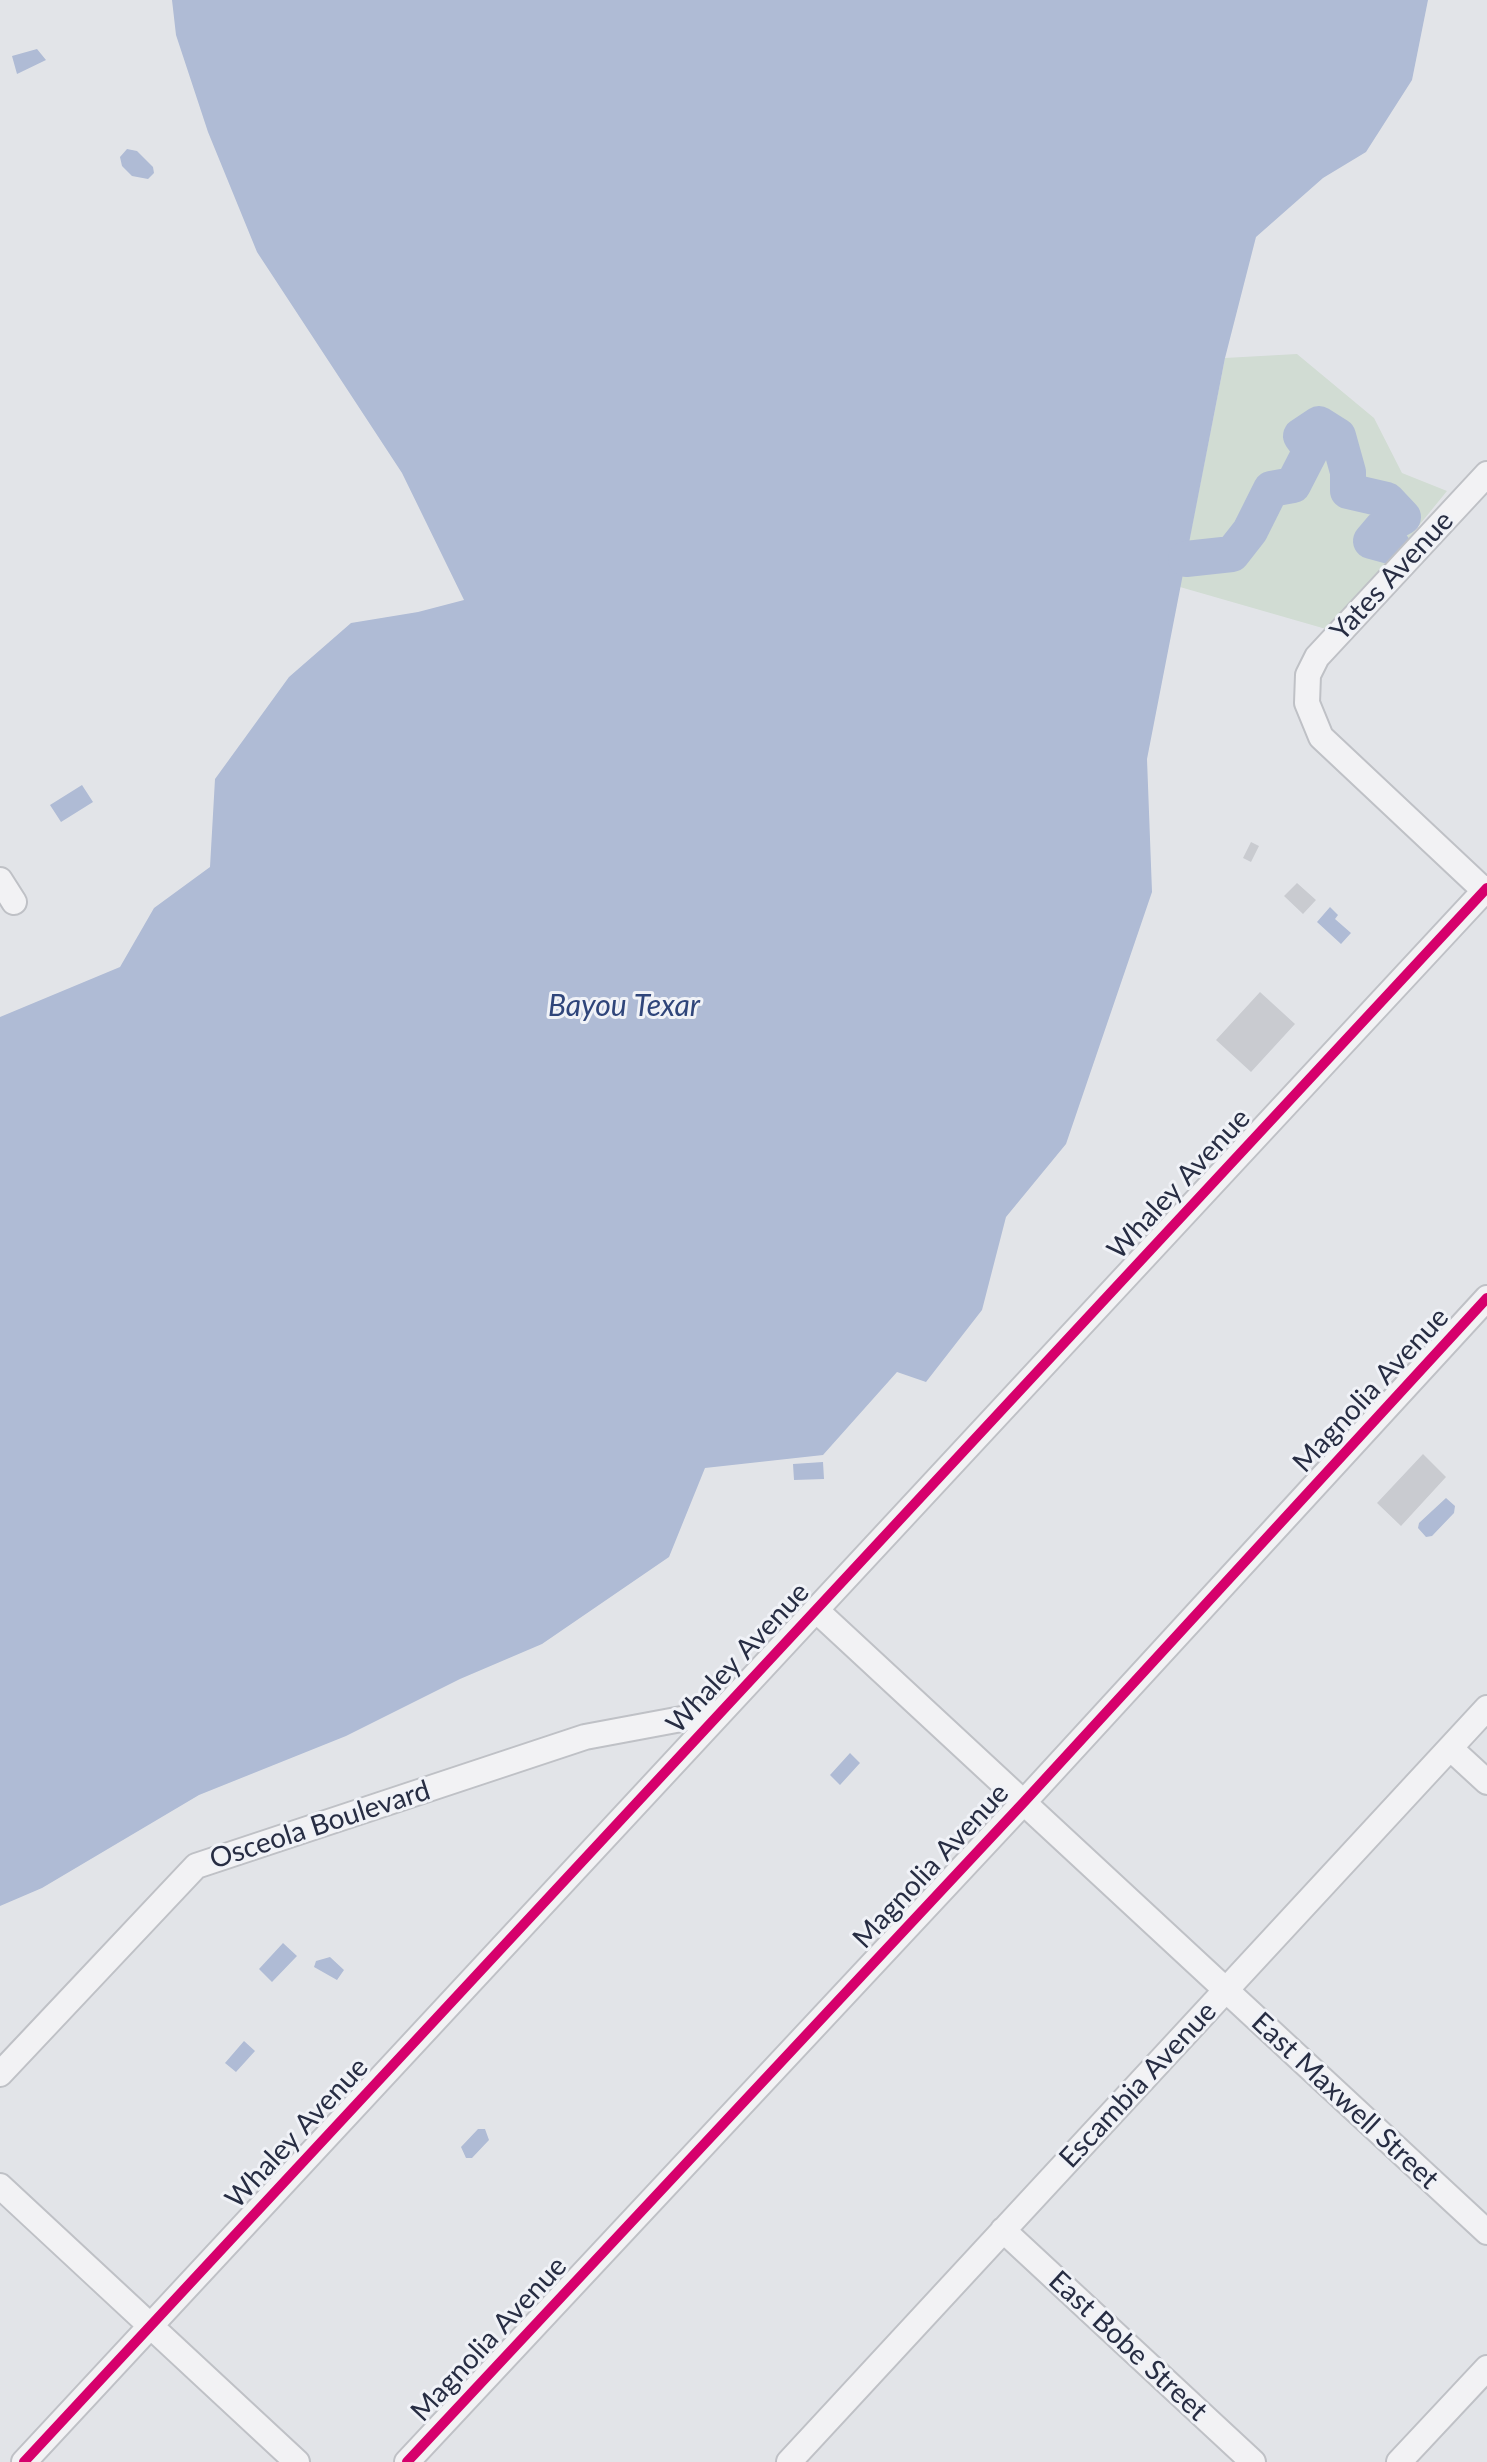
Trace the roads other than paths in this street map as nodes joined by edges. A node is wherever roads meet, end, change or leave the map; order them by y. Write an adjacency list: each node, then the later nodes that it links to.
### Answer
1 (1487, 474): 3 (street, Yates Avenue)
2 (0, 880): 4 (street)
3 (1486, 890): 6 (street, Whaley Avenue)
4 (14, 902)
5 (1487, 1298): 11 (street, Magnolia Avenue)
6 (816, 1610): 8 (street, Whaley Avenue); 11 (street, East Maxwell Street)
7 (1487, 1708): 9 (street, Escambia Avenue)
8 (719, 1712): 13 (street, Osceola Boulevard); 17 (street, Whaley Avenue)
9 (1450, 1748): 10 (street); 12 (street, Escambia Avenue)
10 (1487, 1782)
11 (1024, 1802): 12 (street, East Maxwell Street); 21 (street, Magnolia Avenue)
12 (1227, 1990): 15 (street, Escambia Avenue); 16 (street, East Maxwell Street)
13 (0, 2074)
14 (0, 2186): 17 (street)
15 (1003, 2230): 22 (street, Escambia Avenue); 23 (street, East Bobe Street)
16 (1487, 2232)
17 (150, 2326): 19 (street, Whaley Avenue); 20 (street)
18 (1487, 2368): 24 (street)
19 (24, 2462)
20 (297, 2462)
21 (407, 2462)
22 (789, 2462)
23 (1253, 2462)
24 (1399, 2462)

